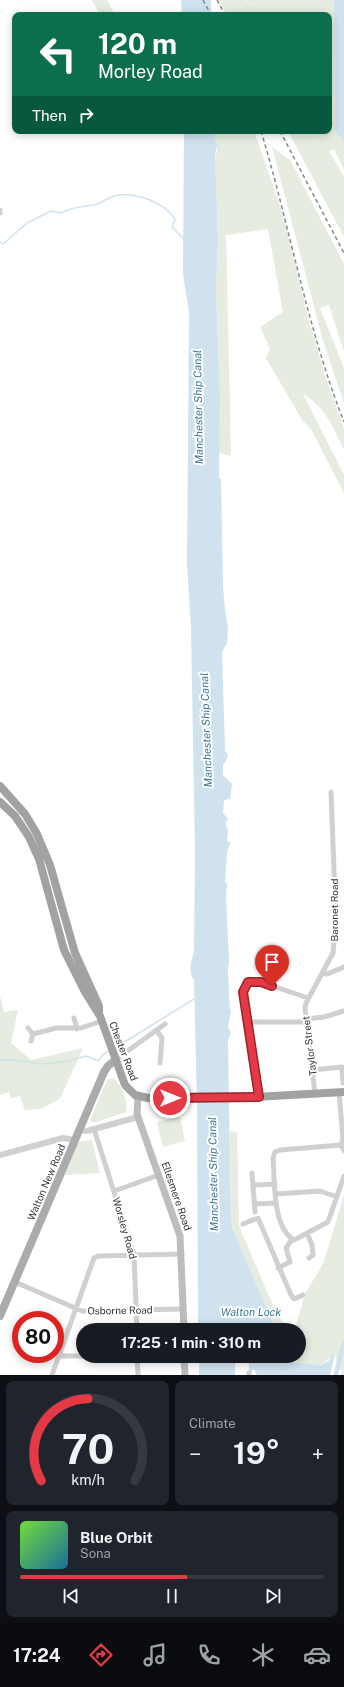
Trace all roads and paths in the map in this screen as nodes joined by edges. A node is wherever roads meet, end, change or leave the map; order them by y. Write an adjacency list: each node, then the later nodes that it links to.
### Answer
1 (0, 210): 2 (street)
2 (0, 213)
3 (0, 786): 11 (highway, Chester Road)
4 (332, 792): 7 (street, Baronet Road)
5 (0, 802): 11 (highway, Chester Road)
6 (344, 967): 7 (street)
7 (323, 973): 8 (street, Baronet Road)
8 (308, 998): 12 (street, Taylor Street); 13 (street)
9 (344, 1011): 12 (street)
10 (74, 1018): 16 (street)
11 (101, 1019): 16 (street); 20 (highway, Chester Road)
12 (306, 1020): 13 (street); 22 (street, Taylor Street)
13 (248, 1022): 27 (street)
14 (165, 1024): 17 (street)
15 (28, 1028): 18 (street)
16 (77, 1029): 18 (street)
17 (157, 1031): 20 (street); 21 (street)
18 (33, 1034): 19 (street)
19 (30, 1041)
20 (115, 1058): 26 (highway, Chester Road); 29 (main road, Walton New Road)
21 (160, 1063)
22 (312, 1070): 23 (street); 25 (street, Taylor Street)
23 (343, 1083)
24 (341, 1092): 25 (highway); 32 (street)
25 (315, 1094): 27 (highway)
26 (138, 1096): 27 (highway); 28 (main road, Ellesmere Road)
27 (256, 1097)
28 (138, 1117): 30 (street); 36 (main road, Ellesmere Road)
29 (80, 1130): 30 (street); 31 (main road, Walton New Road)
30 (94, 1130): 40 (street, Worsley Road)
31 (75, 1140): 34 (street); 53 (main road, Walton New Road)
32 (341, 1145): 33 (street); 38 (street)
33 (344, 1151)
34 (0, 1154)
35 (252, 1173): 39 (street)
36 (159, 1175): 40 (street); 49 (main road, Ellesmere Road)
37 (344, 1176): 42 (street)
38 (275, 1184): 39 (street); 41 (street)
39 (253, 1186): 44 (street)
40 (114, 1191): 50 (street, Worsley Road)
41 (276, 1194): 42 (street); 43 (street)
42 (337, 1197): 47 (street)
43 (276, 1203): 44 (street); 48 (street)
44 (254, 1204): 45 (street)
45 (255, 1212)
46 (243, 1224): 52 (street)
47 (308, 1234): 48 (street); 51 (street)
48 (292, 1239): 52 (street)
49 (182, 1254): 50 (street); 56 (main road, Ellesmere Road)
50 (134, 1255): 55 (street); 57 (street, Worsley Road)
51 (309, 1258)
52 (278, 1268): 54 (street)
53 (15, 1282): 55 (street, Osborne Road); 58 (main road, Walton New Road)
54 (303, 1295)
55 (76, 1309): 57 (street, Osborne Road); 61 (street)
56 (183, 1309): 57 (street, Osborne Road); 60 (main road, Ellesmere Road)
57 (136, 1310): 59 (street, Worsley Road)
58 (0, 1316)
59 (137, 1323)
60 (184, 1323)
61 (64, 1342)
62 (64, 1356): 63 (street)
63 (76, 1356)
64 (56, 1363): 67 (street)
65 (137, 1363): 68 (street)
66 (184, 1363): 69 (main road)
67 (52, 1375)
68 (138, 1375)
69 (185, 1375)

